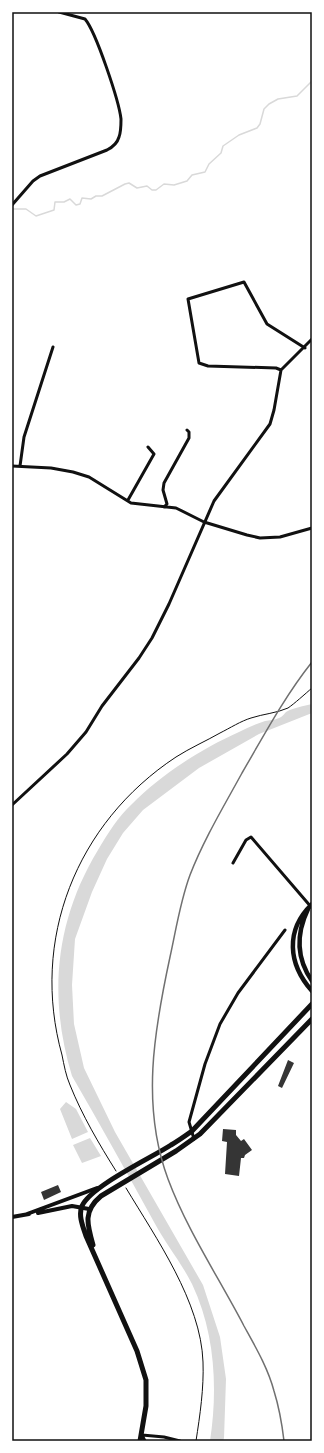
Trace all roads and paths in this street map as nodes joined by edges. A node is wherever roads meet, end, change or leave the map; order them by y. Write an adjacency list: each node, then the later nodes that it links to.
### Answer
1 (59, 12): 2 (street)
2 (12, 204)
3 (312, 339): 5 (street)
4 (53, 347): 10 (street)
5 (305, 348): 6 (street); 6 (street)
6 (281, 370): 13 (street)
7 (186, 430): 12 (street)
8 (148, 447): 11 (street)
9 (12, 466): 10 (street)
10 (20, 466): 11 (street)
11 (128, 500): 12 (street)
12 (161, 508): 13 (street)
13 (204, 522): 14 (street); 16 (street)
14 (312, 528)
15 (312, 688): 26 (path)
16 (12, 804)
17 (233, 862): 18 (street)
18 (311, 906): 20 (main road); 21 (main road)
19 (285, 930): 24 (street)
20 (312, 981)
21 (312, 991)
22 (312, 1004): 24 (main road)
23 (312, 1019): 25 (main road)
24 (192, 1131): 25 (street); 27 (main road)
25 (194, 1139): 30 (main road)
26 (118, 1174)
27 (105, 1185): 29 (main road); 31 (street)
28 (125, 1186): 39 (path)
29 (81, 1207): 30 (street); 31 (street); 33 (main road)
30 (89, 1209): 33 (main road)
31 (27, 1214): 32 (street)
32 (12, 1217)
33 (97, 1258): 34 (main road)
34 (141, 1438): 35 (street); 36 (street)
35 (173, 1440): 37 (street); 38 (street)
36 (145, 1441)
37 (167, 1441)
38 (180, 1441)
39 (196, 1441)

